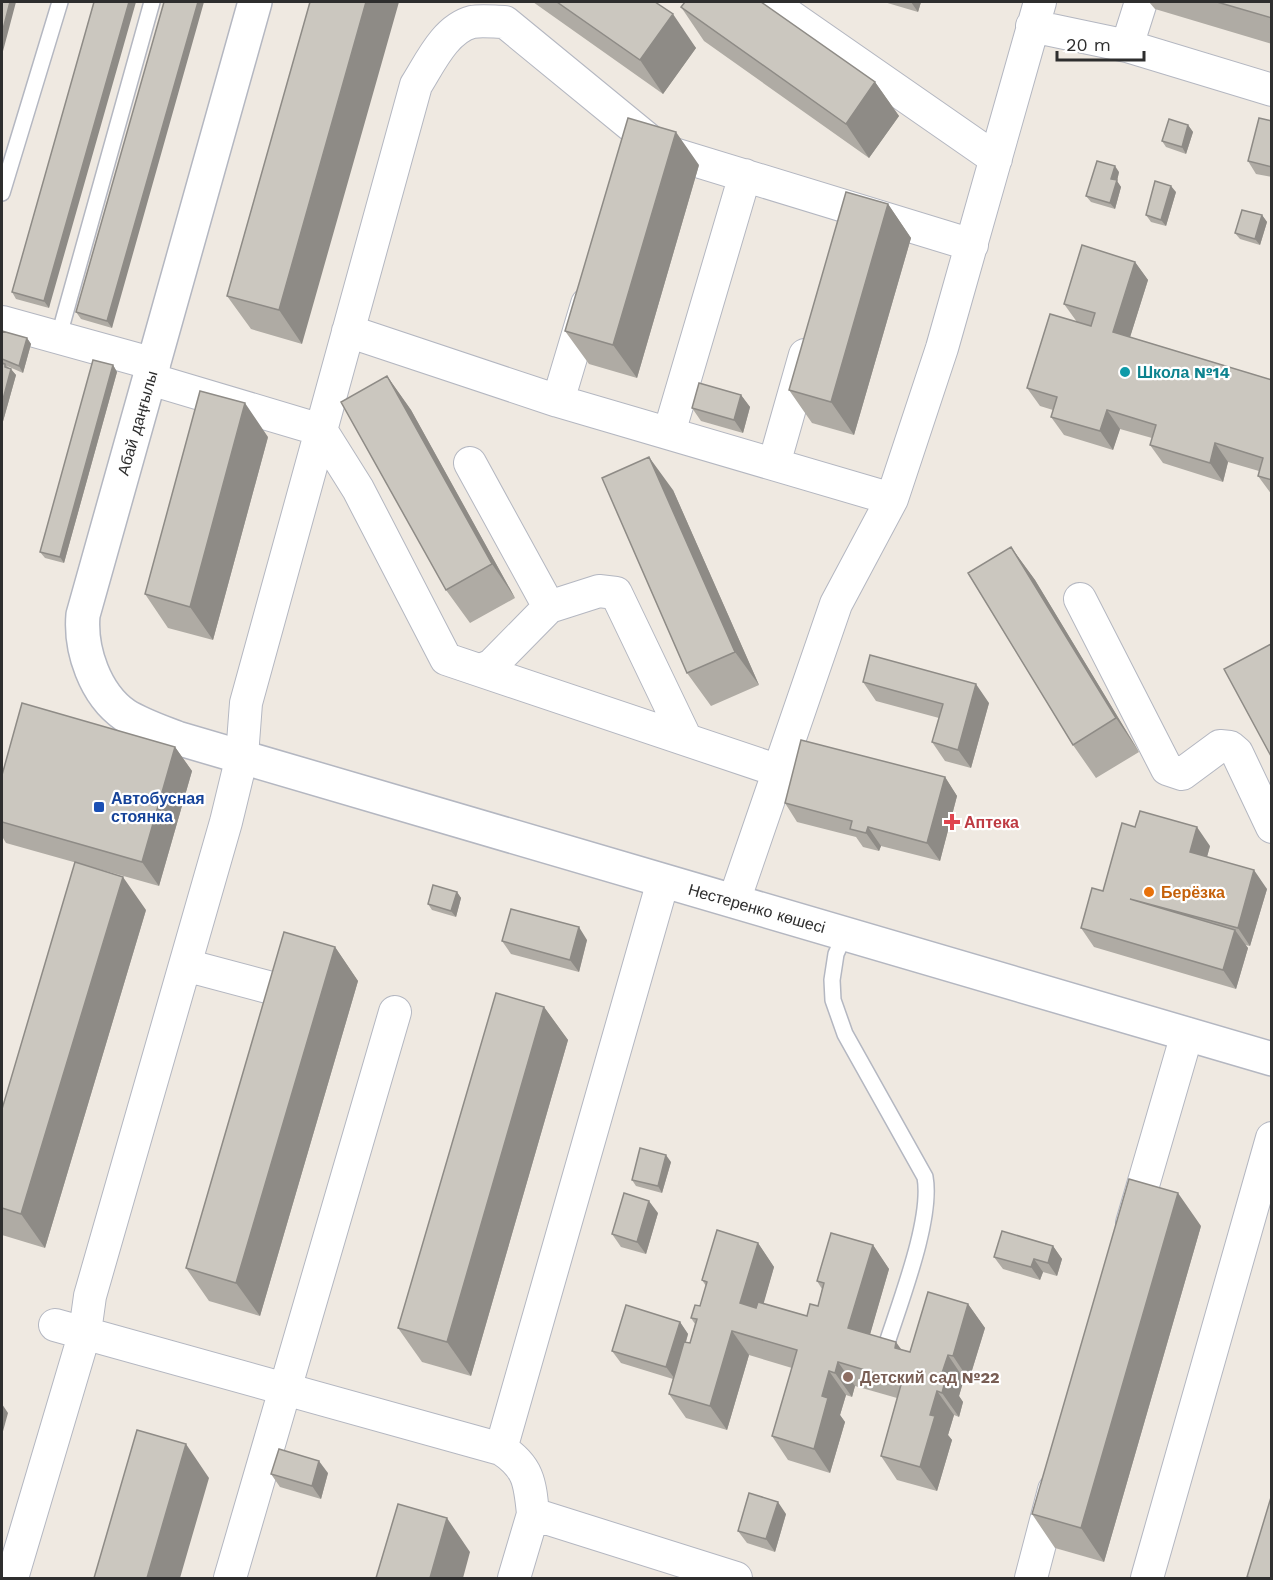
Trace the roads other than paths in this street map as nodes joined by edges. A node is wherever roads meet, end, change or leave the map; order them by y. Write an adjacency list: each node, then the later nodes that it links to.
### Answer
1 (60, 2): 13 (lane)
2 (152, 2): 19 (lane)
3 (255, 2): 20 (main road, Абай даңғылы)
4 (770, 2): 10 (street)
5 (1141, 2): 7 (street)
6 (1036, 14): 7 (street); 10 (street)
7 (1127, 46): 8 (street)
8 (1272, 90)
9 (638, 130): 11 (street); 12 (street); 18 (street)
10 (996, 159): 14 (street)
11 (628, 164)
12 (745, 175): 14 (street); 23 (street)
13 (2, 193)
14 (972, 245): 26 (street)
15 (595, 277): 21 (street)
16 (2, 322): 19 (street)
17 (812, 330): 25 (street)
18 (348, 331): 21 (street); 22 (street)
19 (58, 339): 20 (street)
20 (152, 372): 22 (street); 31 (main road, Абай даңғылы)
21 (558, 401): 23 (street)
22 (321, 430): 29 (street); 31 (street)
23 (669, 434): 25 (street)
24 (470, 463): 28 (street)
25 (774, 464): 26 (street)
26 (892, 499): 32 (street)
27 (1080, 599): 33 (street)
28 (549, 607): 29 (street); 30 (street)
29 (483, 669): 30 (street)
30 (686, 739): 32 (street)
31 (242, 756): 34 (main road, Нестеренко көшесі); 37 (street)
32 (779, 771): 35 (street)
33 (1272, 827)
34 (663, 881): 35 (main road, Нестеренко көшесі); 48 (street)
35 (734, 901): 36 (main road, Нестеренко көшесі)
36 (845, 934): 40 (main road, Нестеренко көшесі); 46 (lane)
37 (185, 965): 38 (street); 45 (street)
38 (279, 990)
39 (395, 1012): 47 (street)
40 (1187, 1034): 41 (main road, Нестеренко көшесі); 43 (street)
41 (1272, 1059)
42 (1272, 1138): 56 (street)
43 (1123, 1255)
44 (55, 1325): 45 (street)
45 (85, 1332): 47 (street); 51 (street)
46 (884, 1352)
47 (286, 1388): 48 (street); 52 (street)
48 (501, 1449): 50 (street)
49 (1064, 1458): 55 (street)
50 (533, 1514): 53 (street); 54 (street)
51 (12, 1578)
52 (230, 1578)
53 (514, 1578)
54 (736, 1578)
55 (1031, 1578)
56 (1147, 1578)

